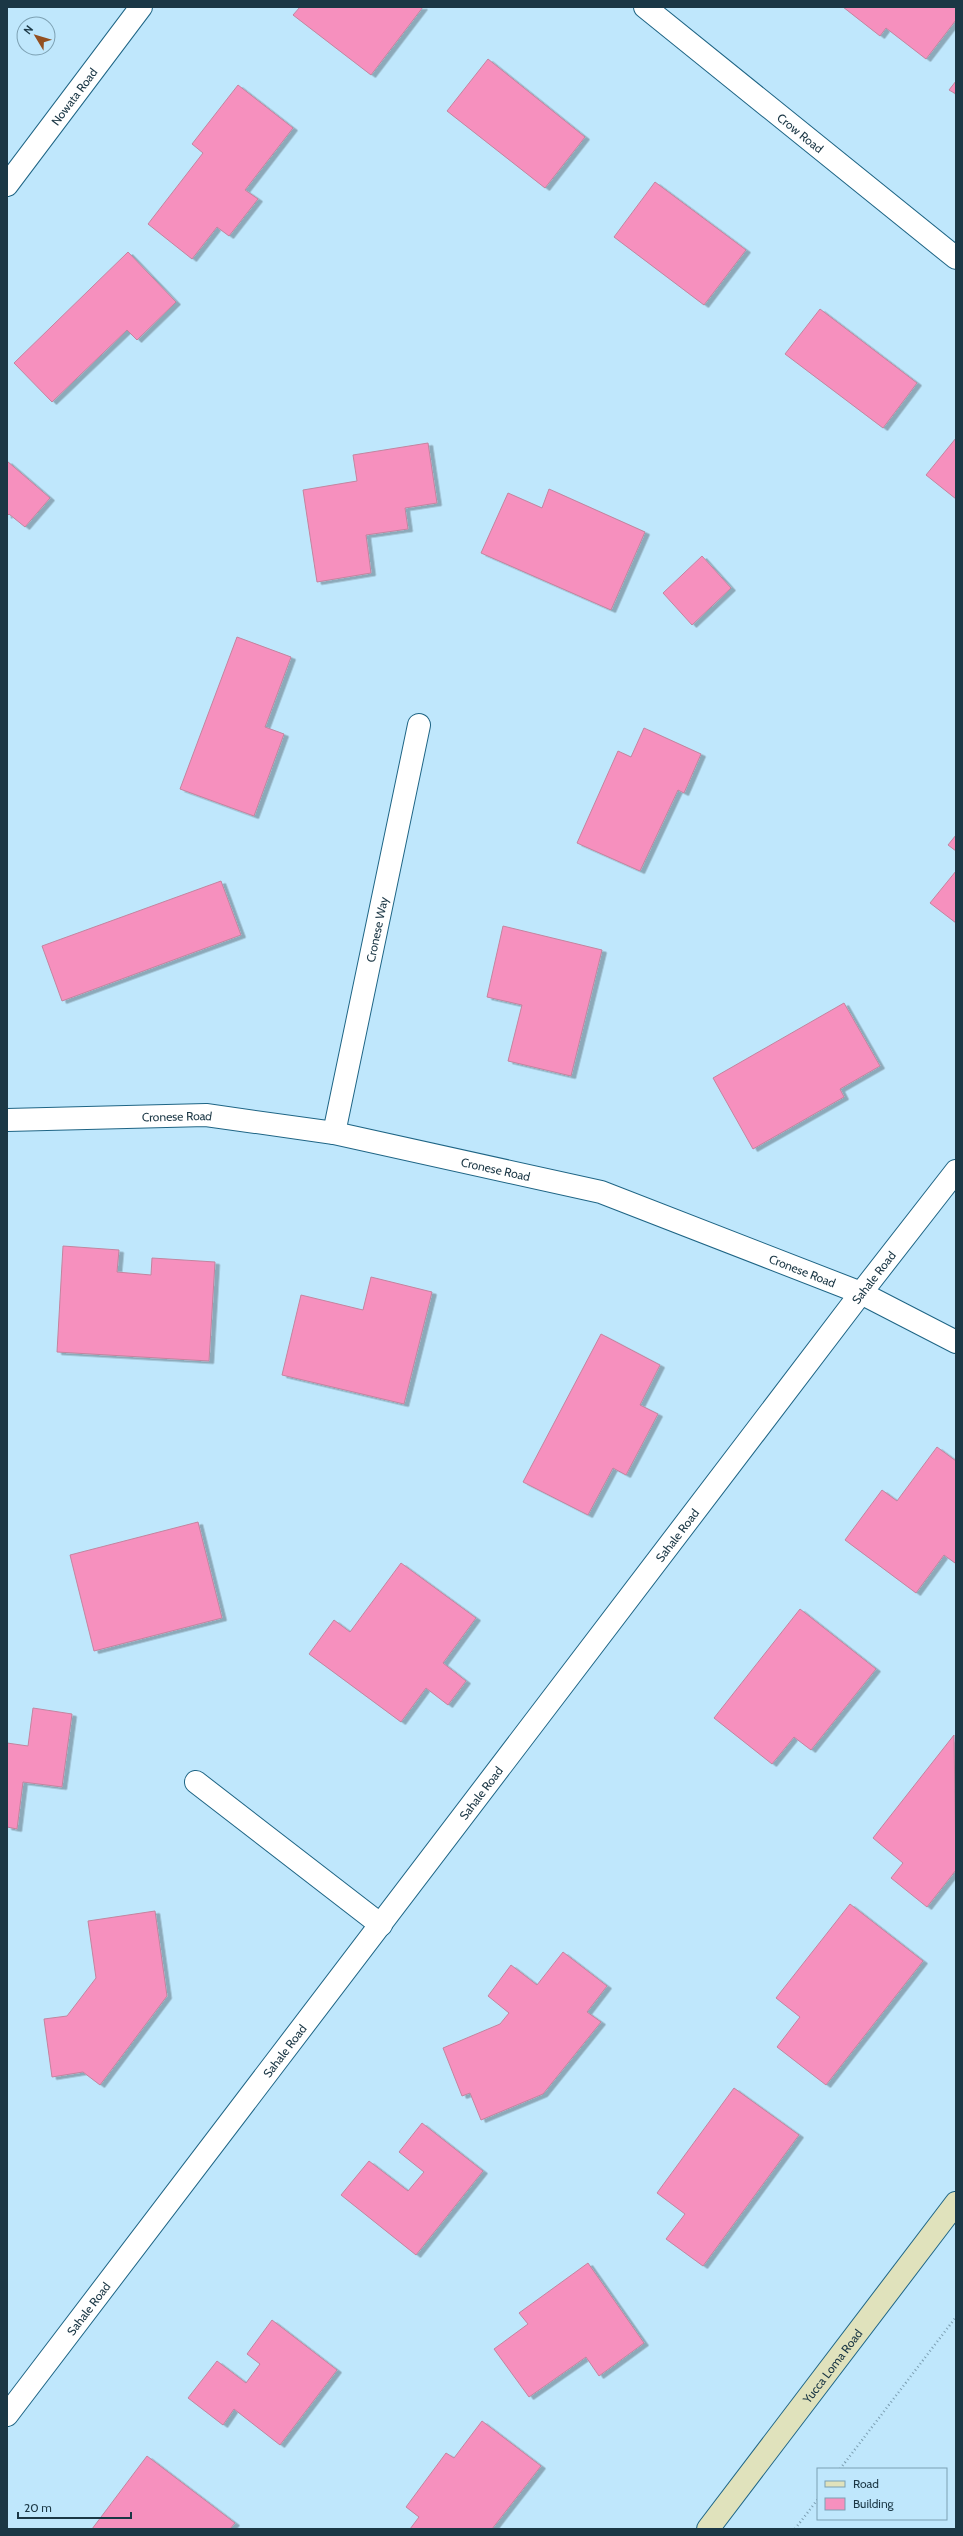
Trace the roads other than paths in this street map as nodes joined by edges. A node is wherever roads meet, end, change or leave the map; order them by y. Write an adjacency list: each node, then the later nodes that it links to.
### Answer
1 (140, 7): 3 (street, Nowata Road)
2 (645, 7): 4 (street, Crow Road)
3 (7, 185)
4 (956, 258)
5 (419, 725): 7 (street, Cronese Way)
6 (7, 1120): 7 (street, Cronese Road)
7 (334, 1133): 9 (street, Cronese Road)
8 (956, 1171): 9 (street, Sahale Road)
9 (861, 1293): 10 (street, Cronese Road); 12 (street, Sahale Road)
10 (956, 1342)
11 (196, 1782): 12 (street)
12 (381, 1925): 14 (street, Sahale Road)
13 (956, 2203): 15 (main road, Yucca Loma Road)
14 (7, 2415)
15 (708, 2529)

